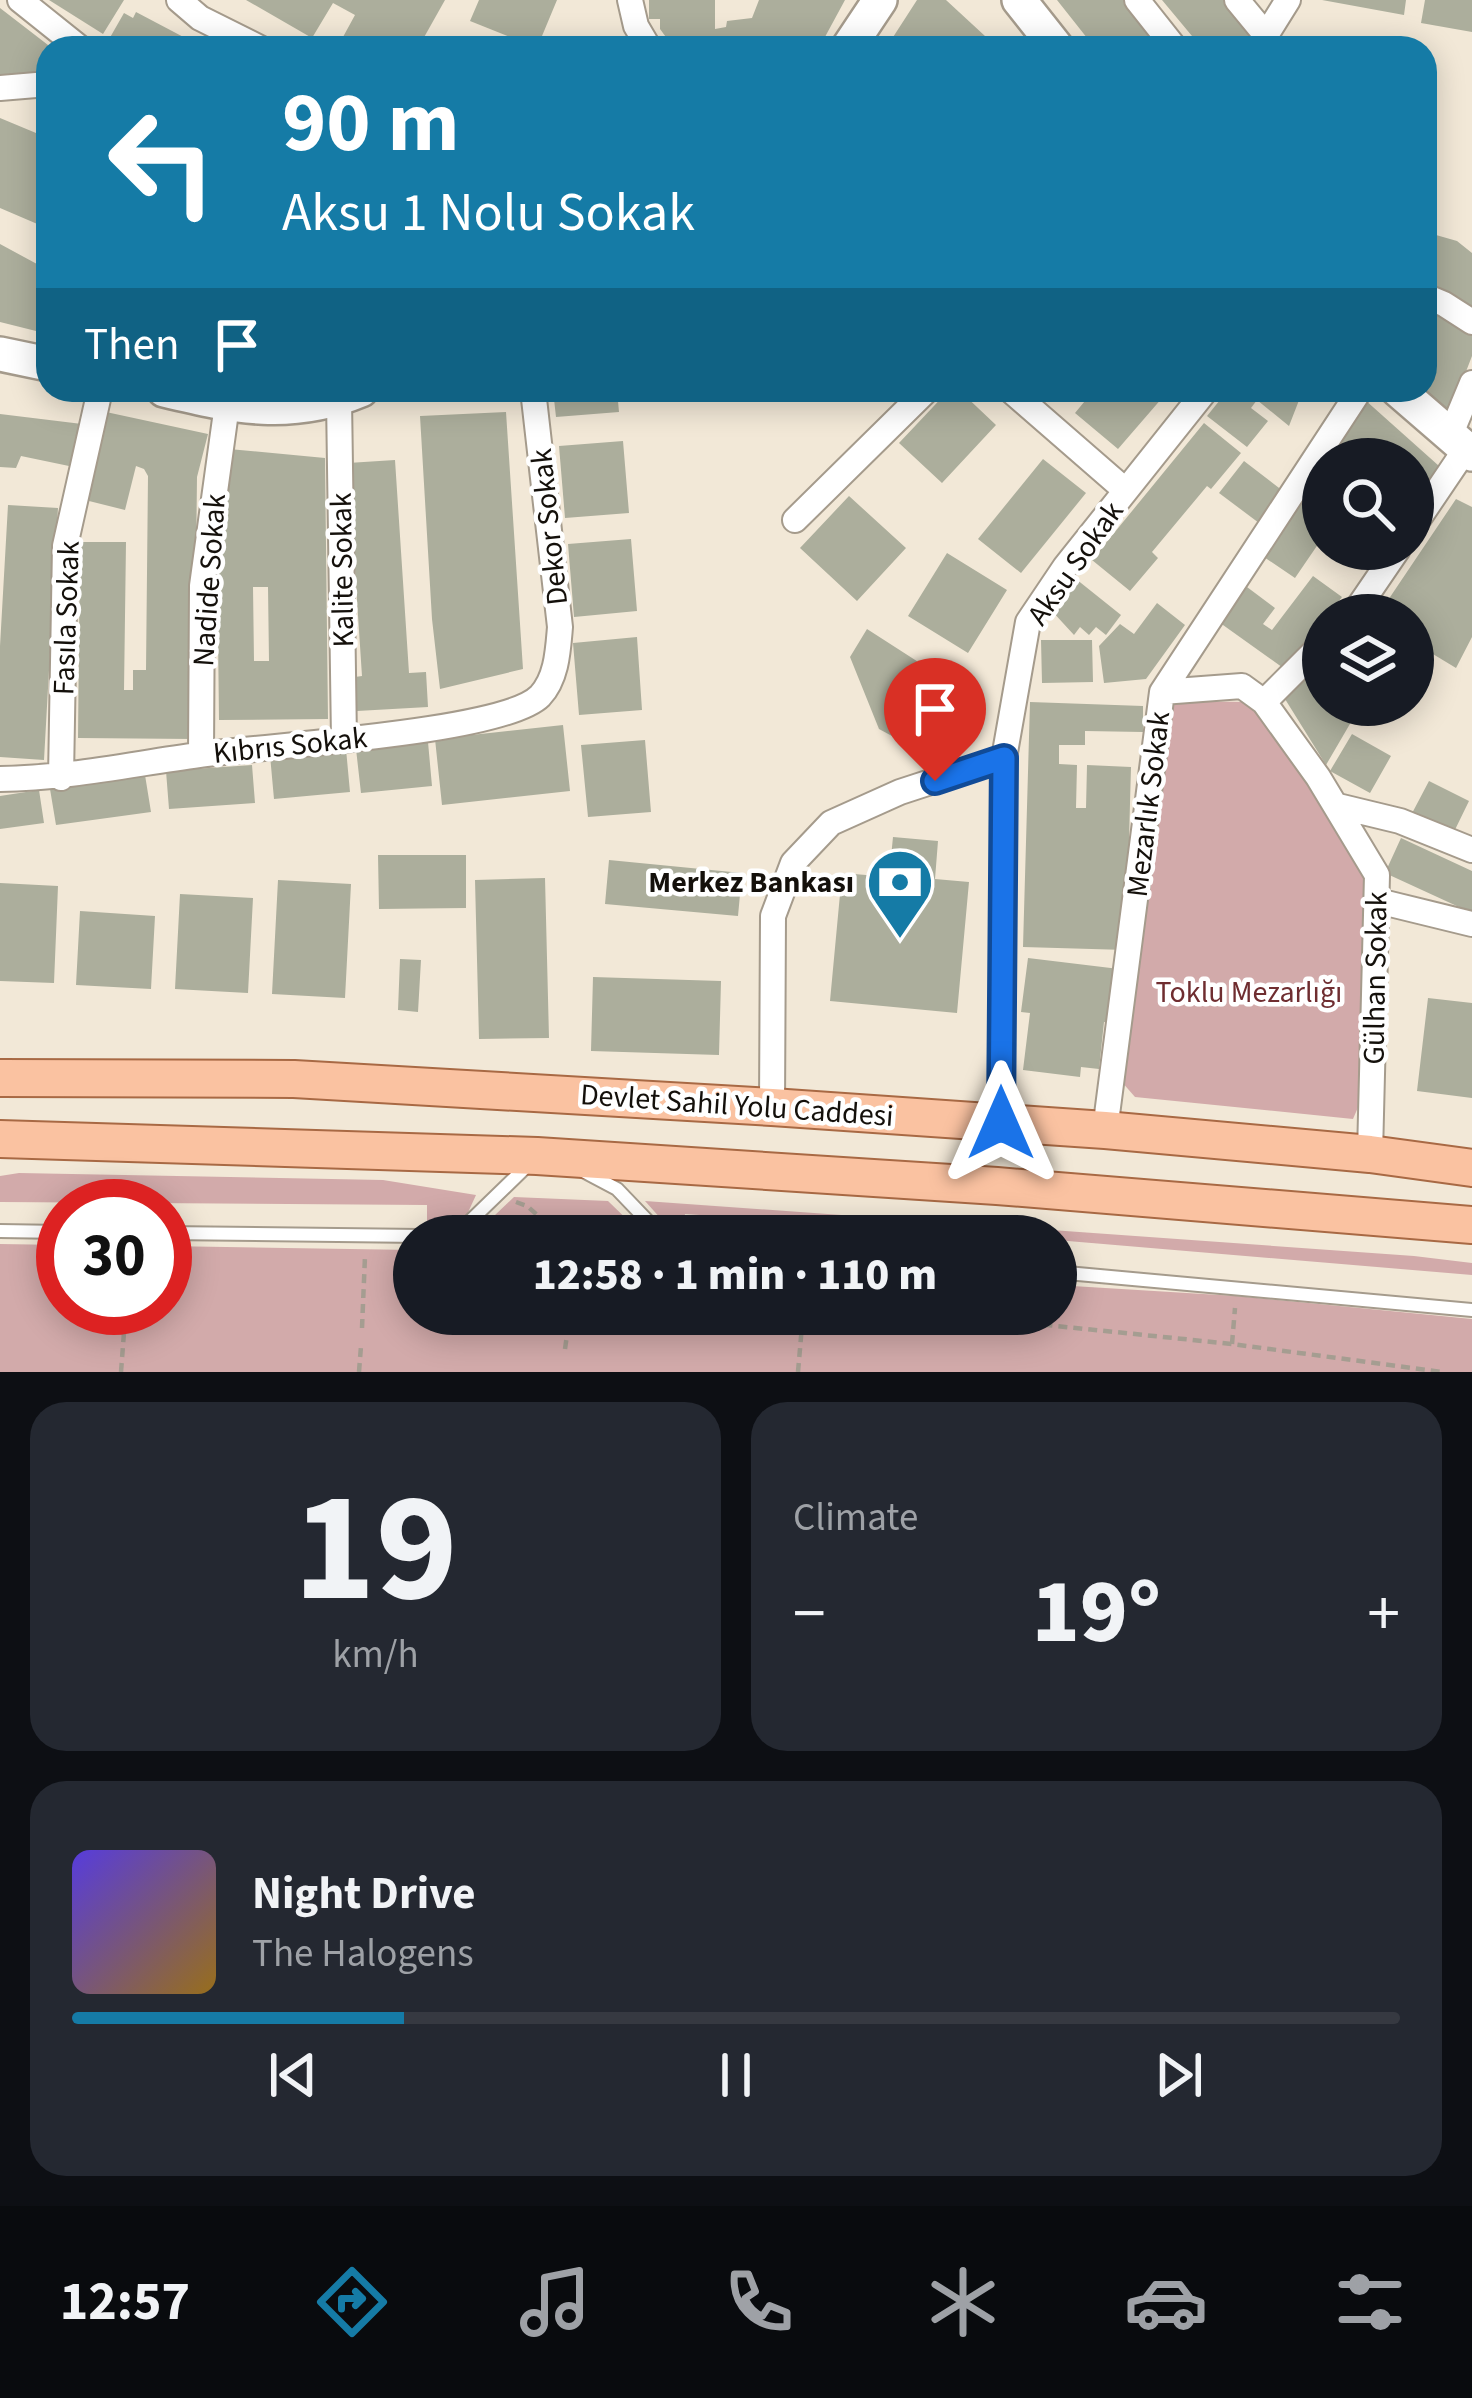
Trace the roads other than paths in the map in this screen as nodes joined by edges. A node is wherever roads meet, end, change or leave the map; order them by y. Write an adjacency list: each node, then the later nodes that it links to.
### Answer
1 (20, 0): 10 (street)
2 (179, 0): 11 (street)
3 (630, 0): 12 (street)
4 (880, 0): 13 (street)
5 (1009, 0): 9 (street)
6 (1137, 0): 14 (street)
7 (1237, 0): 15 (street)
8 (1288, 0): 16 (street)
9 (1038, 25)
10 (65, 36)
11 (236, 36)
12 (642, 36)
13 (856, 36)
14 (1166, 36)
15 (1258, 36)
16 (1264, 36)
17 (36, 86): 18 (street)
18 (0, 88)
19 (1437, 303): 20 (street)
20 (1472, 322)
21 (0, 354): 22 (street)
22 (36, 362)
23 (1472, 383): 35 (street)
24 (97, 402): 46 (street, Fasıla Sokak)
25 (227, 402): 44 (street, Nadide Sokak)
26 (241, 402): 27 (street)
27 (313, 402)
28 (351, 402): 43 (street, Kalite Sokak)
29 (534, 402): 39 (street, Dekor Sokak)
30 (916, 402): 38 (street)
31 (1024, 402): 36 (street)
32 (1196, 402): 36 (street, Aksu Sokak)
33 (1352, 402): 41 (street, Mezarlık Sokak)
34 (1411, 402): 35 (street)
35 (1462, 447): 37 (street)
36 (1125, 490): 45 (street, Aksu Sokak)
37 (1434, 493)
38 (796, 520)
39 (557, 664): 43 (street, Kıbrıs Sokak)
40 (1302, 664): 42 (street)
41 (1162, 692): 42 (street); 55 (street, Mezarlık Sokak)
42 (1264, 702): 48 (street, Gülhan Sokak)
43 (344, 740): 44 (street, Kıbrıs Sokak)
44 (202, 754): 46 (street, Kıbrıs Sokak)
45 (1004, 758): 53 (street); 54 (street, Aksu Sokak)
46 (62, 778): 47 (street, Kıbrıs Sokak)
47 (0, 779)
48 (1338, 806): 49 (street); 50 (street, Gülhan Sokak)
49 (1472, 850)
50 (1378, 901): 51 (street); 57 (street, Gülhan Sokak)
51 (1472, 924)
52 (0, 1078): 53 (main road, Devlet Sahil Yolu Caddesi)
53 (772, 1107): 54 (main road, Devlet Sahil Yolu Caddesi)
54 (1001, 1123): 55 (main road, Devlet Sahil Yolu Caddesi)
55 (1105, 1130): 57 (main road, Devlet Sahil Yolu Caddesi)
56 (0, 1139): 58 (main road)
57 (1370, 1154): 59 (main road, Devlet Sahil Yolu Caddesi)
58 (546, 1156): 60 (lane); 61 (lane); 62 (main road)
59 (1472, 1168)
60 (476, 1215)
61 (641, 1215)
62 (1472, 1225)
63 (0, 1231): 64 (lane)
64 (36, 1232)
65 (192, 1233): 66 (lane)
66 (393, 1236)
67 (1077, 1274): 68 (lane)
68 (1472, 1310)

